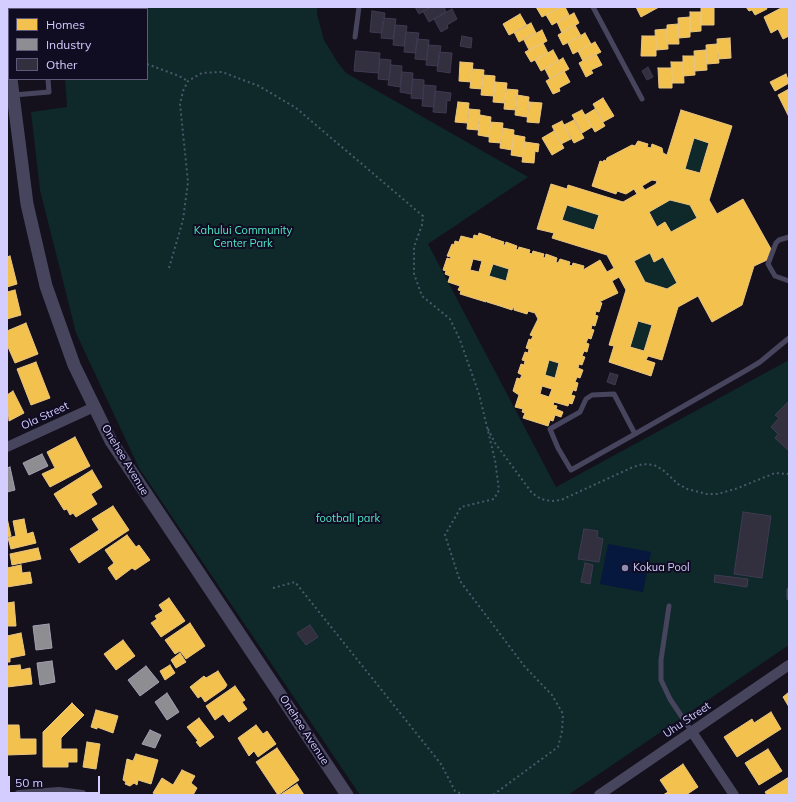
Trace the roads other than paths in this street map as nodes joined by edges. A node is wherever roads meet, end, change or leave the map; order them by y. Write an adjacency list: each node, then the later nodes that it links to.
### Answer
1 (359, 7): 3 (lane)
2 (593, 7): 7 (lane)
3 (355, 36)
4 (10, 80): 6 (street, Onehee Avenue)
5 (48, 80): 6 (lane)
6 (13, 95): 11 (street, Onehee Avenue)
7 (642, 99)
8 (789, 237): 9 (lane)
9 (789, 281)
10 (789, 338): 12 (lane)
11 (94, 407): 13 (street, Ola Street); 21 (street, Onehee Avenue)
12 (635, 434): 12 (lane)
13 (7, 447)
14 (789, 590): 15 (lane)
15 (789, 598)
16 (669, 606): 18 (lane)
17 (789, 665): 18 (street, Uhu Street)
18 (692, 732): 22 (street, Uhu Street); 23 (street)
19 (18, 795): 20 (street)
20 (82, 795)
21 (347, 795)
22 (599, 795)
23 (734, 795)

